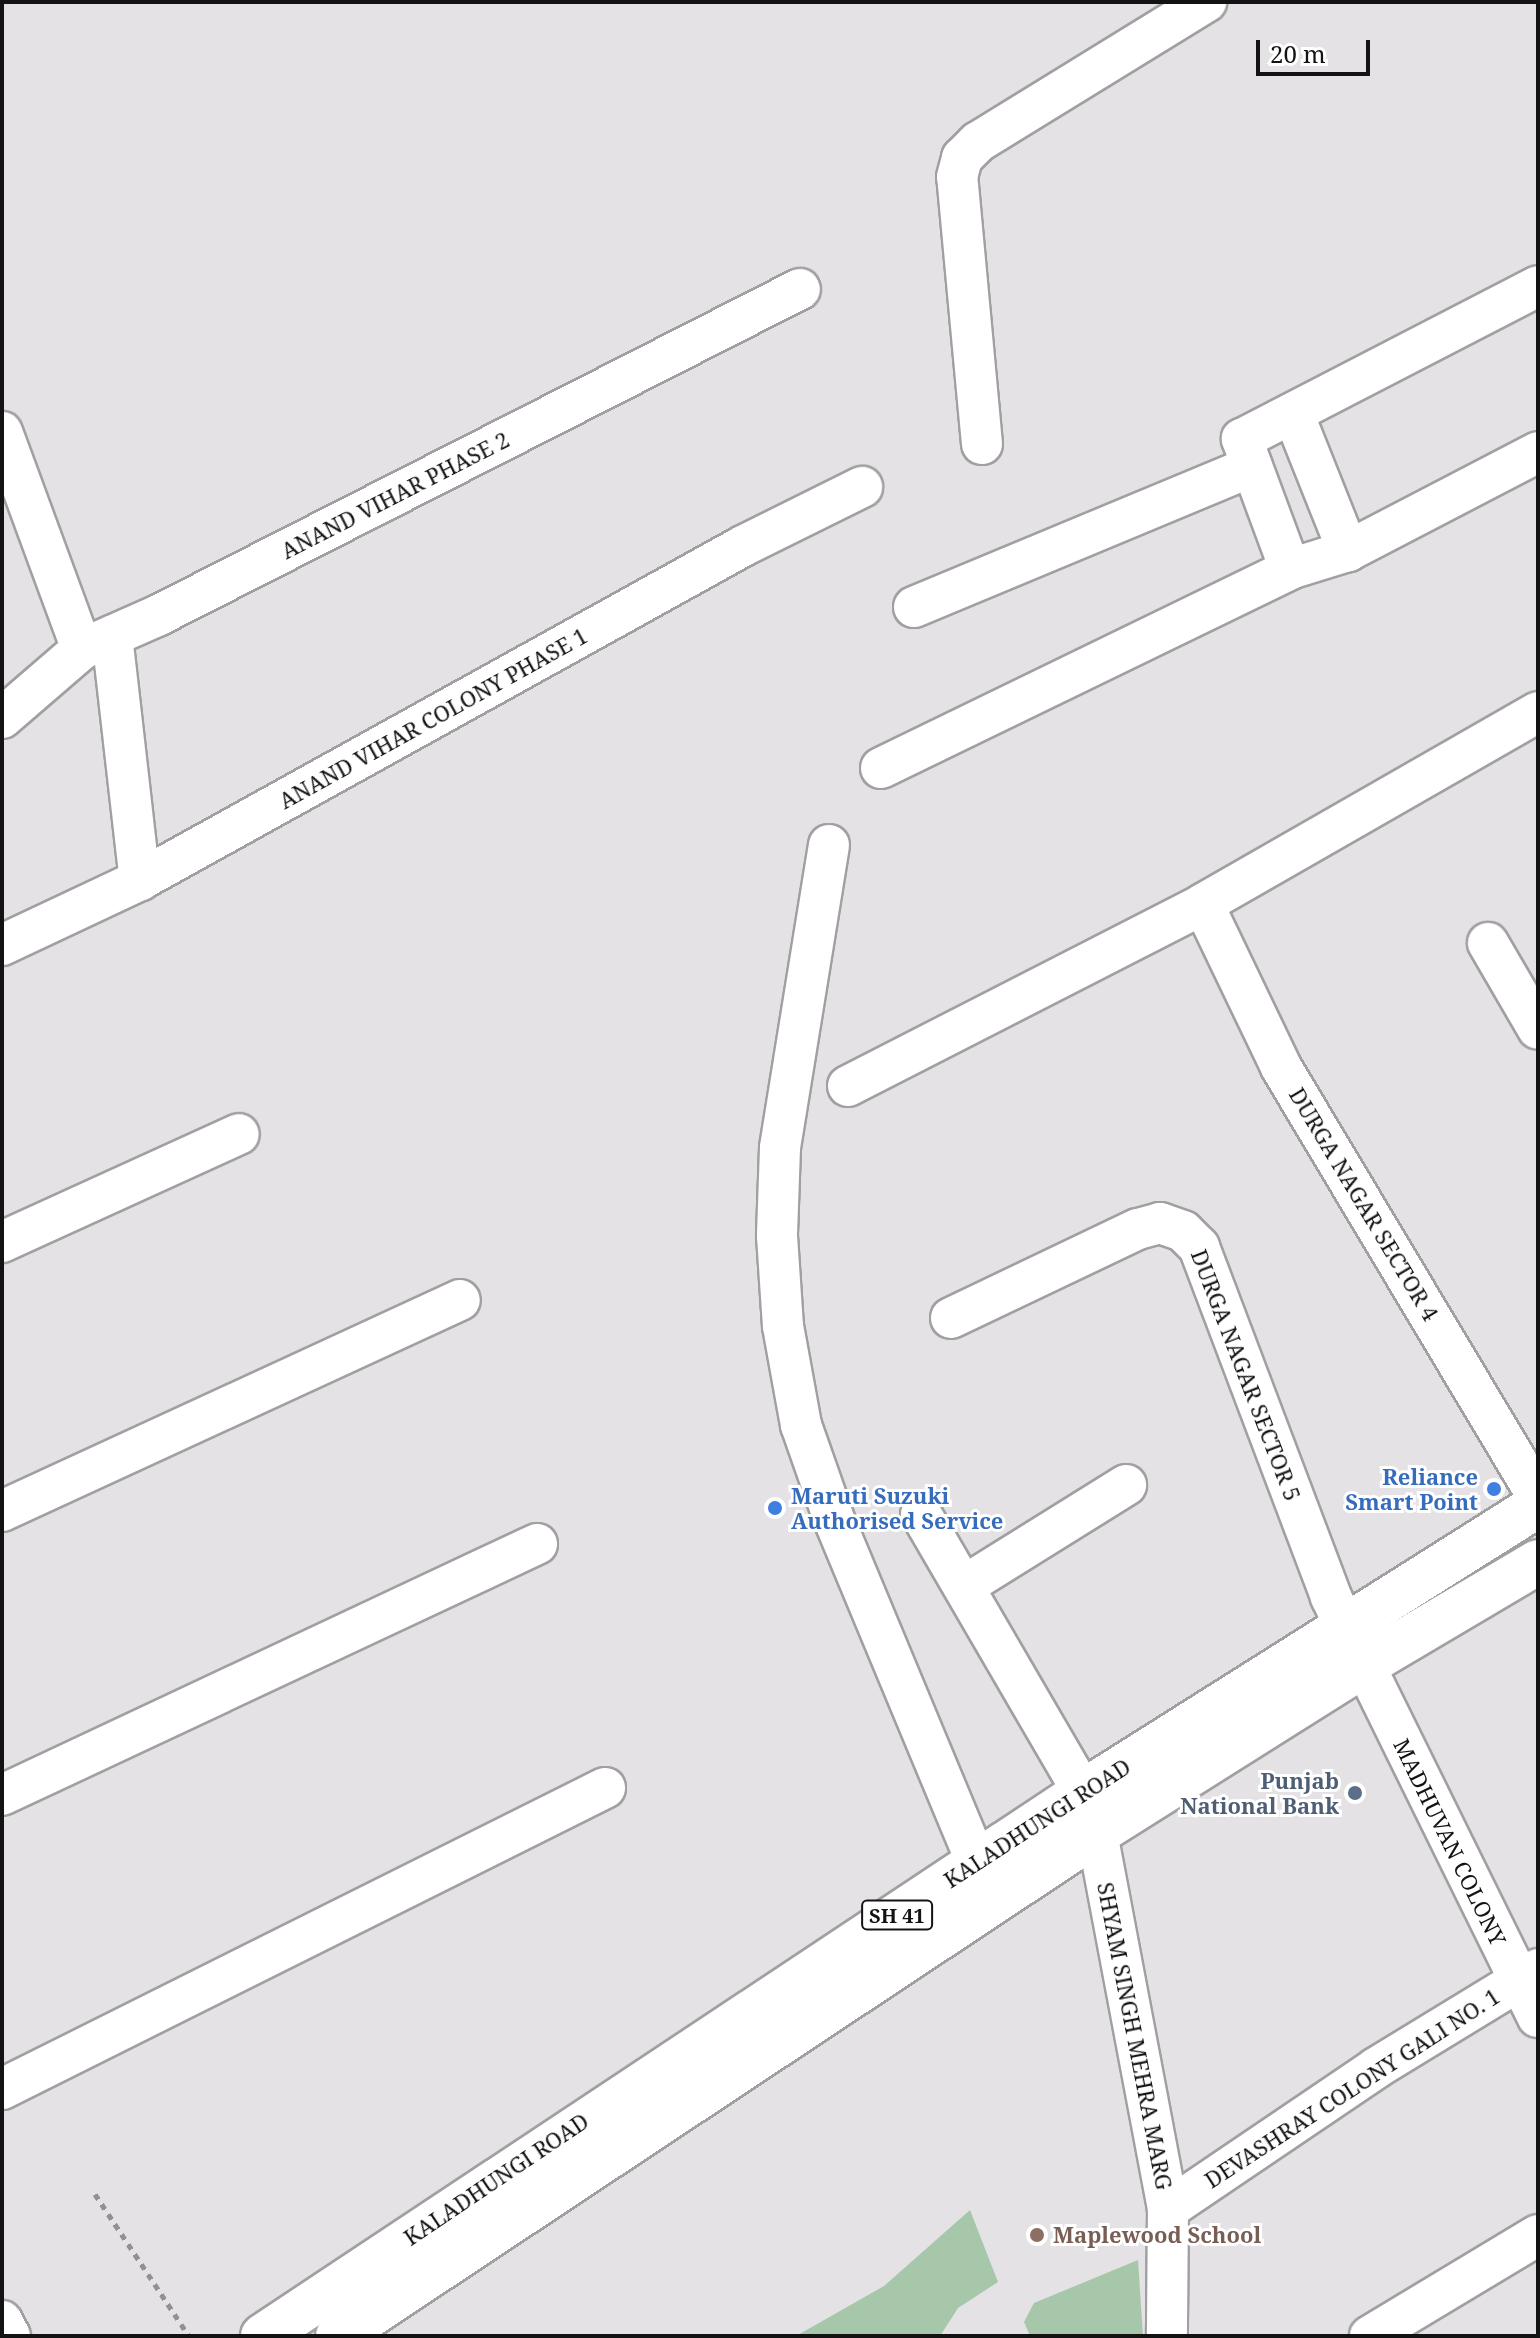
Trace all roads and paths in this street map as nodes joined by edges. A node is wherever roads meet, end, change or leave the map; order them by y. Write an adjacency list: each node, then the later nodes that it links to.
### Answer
1 (1206, 2): 6 (street)
2 (1538, 286): 4 (street)
3 (800, 289): 13 (street, ANAND VIHAR PHASE 2)
4 (1293, 413): 8 (street); 10 (street)
5 (2, 432): 13 (street)
6 (982, 444)
7 (1538, 452): 10 (street)
8 (1252, 466): 11 (street); 12 (street)
9 (862, 487): 18 (street, ANAND VIHAR COLONY PHASE 1)
10 (1348, 551): 11 (street)
11 (1290, 569): 16 (street)
12 (914, 607)
13 (97, 642): 15 (street, ANAND VIHAR PHASE 2); 18 (street)
14 (1538, 712): 19 (street)
15 (2, 718)
16 (881, 768)
17 (829, 845): 42 (street)
18 (140, 880): 21 (street, ANAND VIHAR COLONY PHASE 1)
19 (1203, 904): 23 (street); 29 (street, DURGA NAGAR SECTOR 4)
20 (1488, 943): 22 (street)
21 (2, 945)
22 (1538, 1029)
23 (848, 1086)
24 (239, 1134): 25 (street)
25 (2, 1242)
26 (460, 1300): 31 (street)
27 (951, 1318): 36 (street, DURGA NAGAR SECTOR 5)
28 (1126, 1485): 35 (street)
29 (1538, 1497)
30 (1538, 1505): 36 (main road, KALADHUNGI ROAD / SH 41)
31 (2, 1511)
32 (921, 1514): 35 (street, SHYAM SINGH MEHRA MARG)
33 (537, 1544): 40 (street)
34 (1538, 1562): 37 (main road, KALADHUNGI ROAD / SH 41)
35 (964, 1586): 39 (street, SHYAM SINGH MEHRA MARG)
36 (1344, 1626): 37 (street, DURGA NAGAR SECTOR 5); 39 (main road, KALADHUNGI ROAD / SH 41)
37 (1364, 1665): 41 (main road, KALADHUNGI ROAD / SH 41); 43 (street, MADHUVAN COLONY)
38 (605, 1788): 47 (street)
39 (1083, 1792): 41 (street, SHYAM SINGH MEHRA MARG); 42 (main road, KALADHUNGI ROAD / SH 41)
40 (2, 1795)
41 (1097, 1833): 46 (main road, KALADHUNGI ROAD / SH 41); 49 (street, SHYAM SINGH MEHRA MARG)
42 (976, 1861): 45 (main road, KALADHUNGI ROAD / SH 41)
43 (1528, 1975): 44 (street, MADHUVAN COLONY); 49 (street, DEVASHRAY COLONY GALI NO. 1)
44 (1538, 2017)
45 (701, 2043): 46 (main road); 55 (main road, KALADHUNGI ROAD / SH 41)
46 (723, 2080): 52 (main road, KALADHUNGI ROAD / SH 41)
47 (2, 2089)
48 (95, 2194): 54 (path)
49 (1168, 2209): 56 (street, SHYAM SINGH MEHRA MARG)
50 (1538, 2235): 57 (street)
51 (2, 2321): 53 (street)
52 (344, 2334)
53 (10, 2336)
54 (189, 2336)
55 (263, 2336)
56 (1167, 2336)
57 (1370, 2336)

